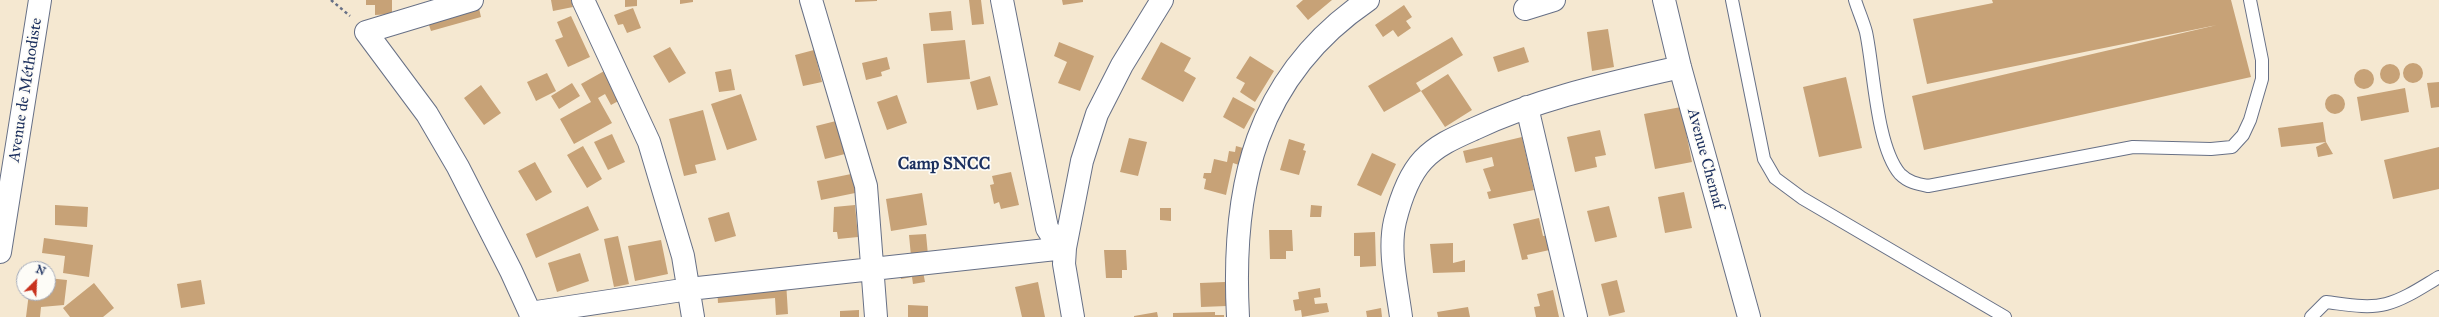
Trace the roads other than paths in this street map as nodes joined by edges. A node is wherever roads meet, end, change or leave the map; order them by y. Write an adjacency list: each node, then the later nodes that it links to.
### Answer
1 (40, 0): 17 (street, Avenue de Méthodiste)
2 (472, 0): 21 (street)
3 (583, 0): 20 (street)
4 (811, 0): 18 (street)
5 (1002, 0): 16 (street)
6 (1162, 0): 16 (street)
7 (1368, 0): 25 (street)
8 (1554, 0): 13 (street)
9 (1664, 0): 14 (street, Avenue Chemaf)
10 (1732, 0): 29 (lane)
11 (1855, 0): 12 (lane)
12 (2250, 0)
13 (1525, 9)
14 (1680, 67): 15 (street); 28 (street, Avenue Chemaf)
15 (1527, 107): 26 (street); 27 (street)
16 (1065, 248): 18 (street); 24 (street)
17 (0, 252)
18 (874, 270): 20 (street); 23 (street)
19 (2439, 277): 30 (lane)
20 (689, 289): 21 (street); 22 (street)
21 (531, 315)
22 (692, 317)
23 (876, 317)
24 (1073, 317)
25 (1238, 317)
26 (1401, 317)
27 (1576, 317)
28 (1749, 317)
29 (2005, 317)
30 (2312, 317)

